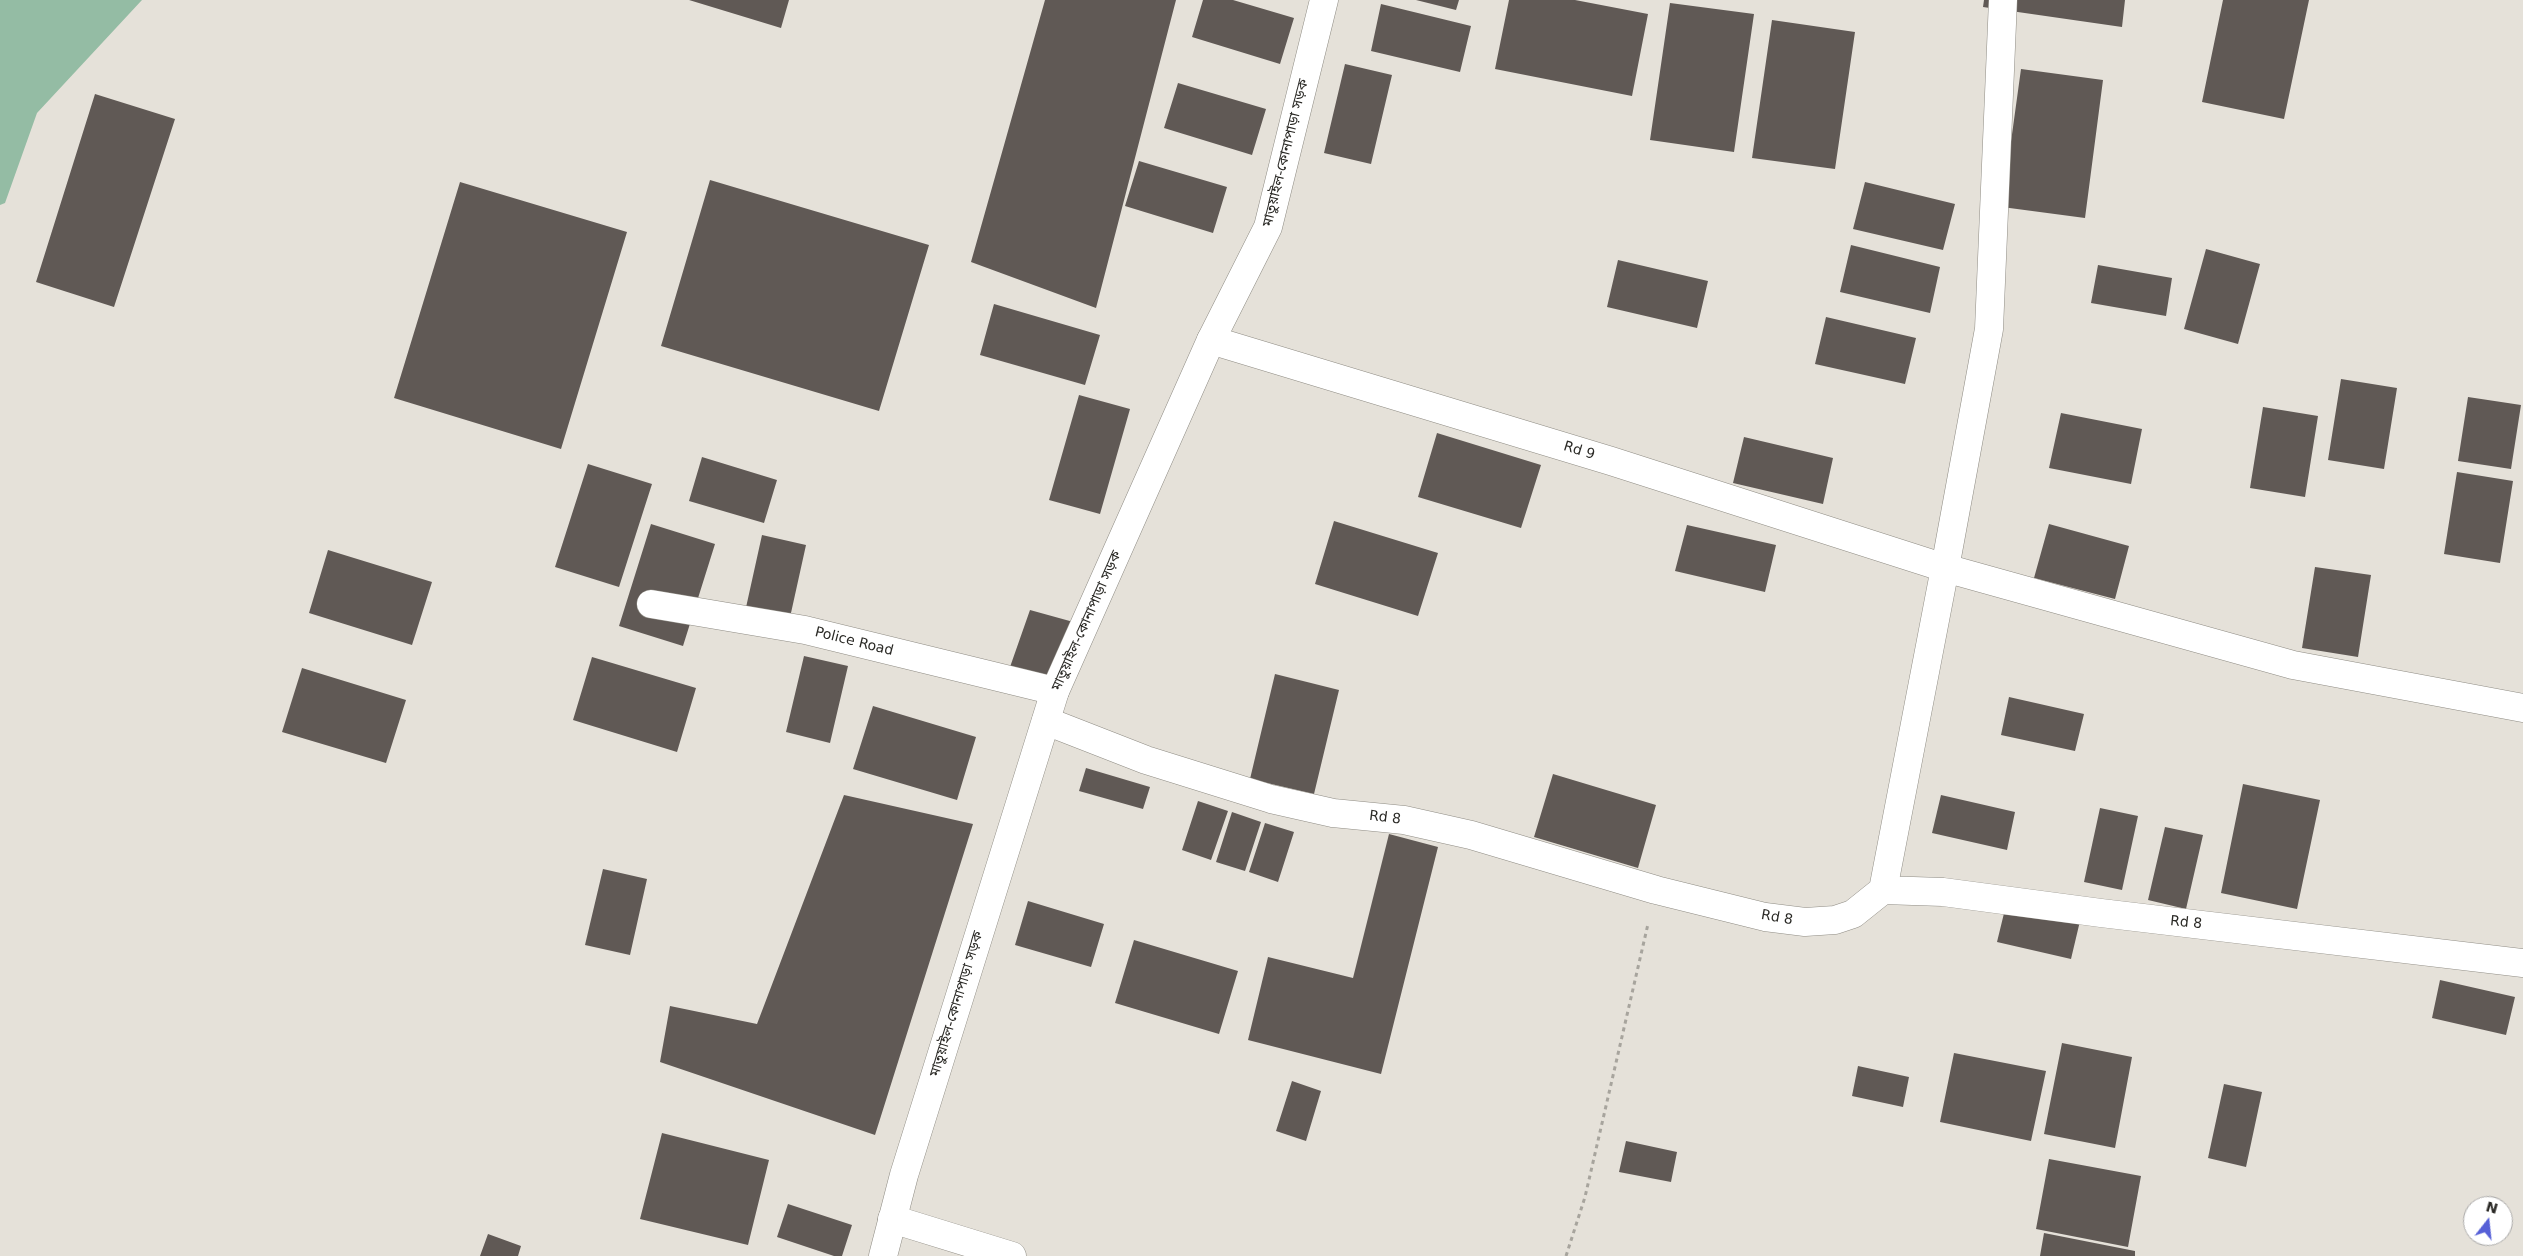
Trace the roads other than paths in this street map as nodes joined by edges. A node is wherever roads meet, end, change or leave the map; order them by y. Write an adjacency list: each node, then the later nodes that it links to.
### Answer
1 (1324, 0): 3 (street, মাতুয়াইল-কোনাপাড়া সড়ক)
2 (2003, 0): 4 (street)
3 (1211, 340): 4 (street, Rd 9); 6 (street, মাতুয়াইল-কোনাপাড়া সড়ক)
4 (1945, 568): 7 (street, Rd 9); 9 (street)
5 (651, 604): 6 (street, Police Road)
6 (1055, 691): 8 (street, মাতুয়াইল-কোনাপাড়া সড়ক)
7 (2523, 708)
8 (1046, 721): 9 (street, Rd 8); 11 (street, মাতুয়াইল-কোনাপাড়া সড়ক)
9 (1883, 890): 10 (street, Rd 8)
10 (2523, 963)
11 (892, 1218): 12 (street, মাতুয়াইল-কোনাপাড়া সড়ক); 13 (street)
12 (883, 1256)
13 (1012, 1256)

